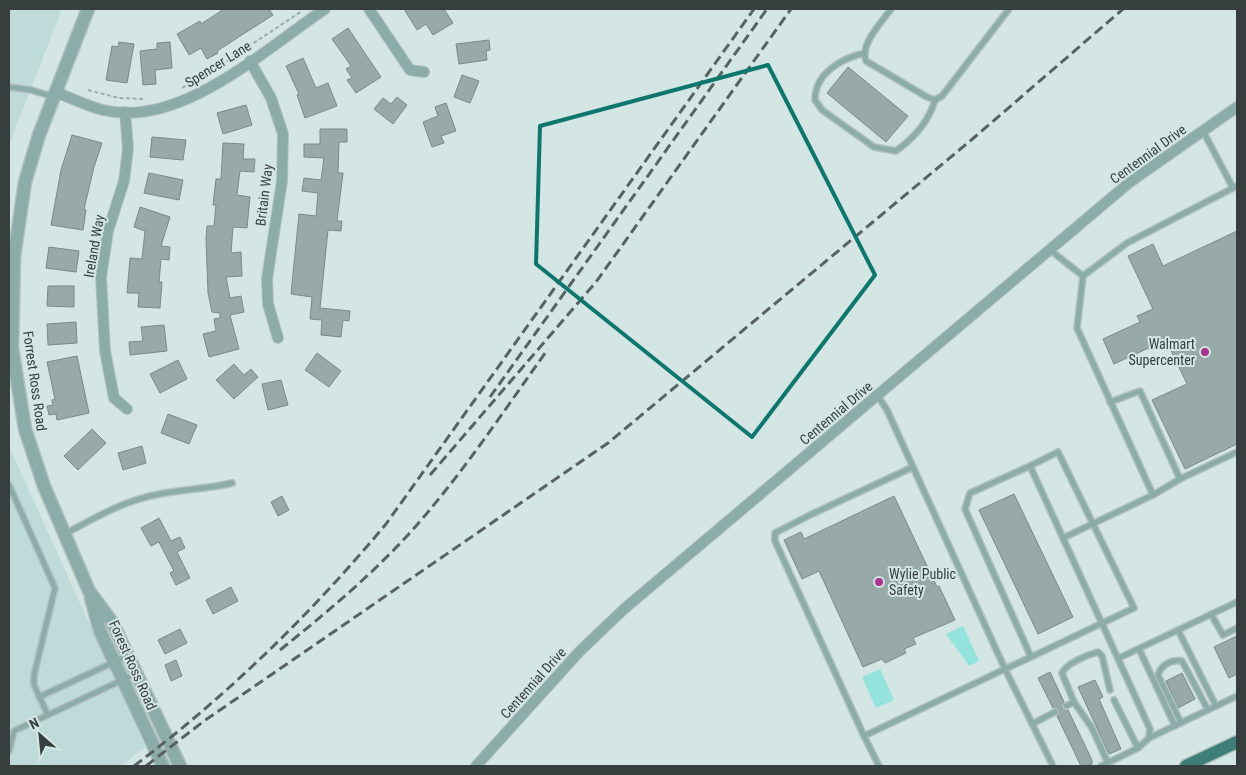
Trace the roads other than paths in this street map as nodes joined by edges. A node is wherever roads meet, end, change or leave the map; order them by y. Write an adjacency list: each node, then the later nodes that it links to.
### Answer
1 (88, 9): 10 (street, Forrest Ross Road)
2 (326, 9): 7 (street, Spencer Lane)
3 (369, 9): 8 (street)
4 (891, 9): 6 (lane)
5 (1009, 9): 11 (lane)
6 (864, 54): 11 (lane); 11 (lane)
7 (250, 61): 13 (street, Spencer Lane); 19 (street, Britain Way)
8 (424, 72)
9 (9, 87): 10 (lane)
10 (55, 94): 13 (street, Spencer Lane); 16 (street, Forrest Ross Road)
11 (935, 100)
12 (1237, 106): 14 (street, Centennial Drive)
13 (125, 112): 22 (street, Ireland Way)
14 (1203, 131): 15 (lane); 17 (street, Centennial Drive)
15 (1235, 187): 18 (lane)
16 (13, 232): 31 (street, Forrest Ross Road)
17 (1050, 250): 18 (lane); 20 (street, Centennial Drive)
18 (1083, 276): 21 (lane)
19 (278, 338)
20 (878, 396): 25 (lane); 67 (street, Centennial Drive)
21 (1110, 402): 26 (lane); 29 (lane)
22 (127, 409)
23 (1237, 452): 26 (lane)
24 (1030, 466): 30 (lane); 32 (lane); 41 (lane)
25 (913, 467): 44 (lane); 61 (lane)
26 (1180, 479): 29 (lane)
27 (232, 483): 31 (lane)
28 (9, 485): 48 (lane)
29 (1153, 495): 30 (lane)
30 (1091, 523): 32 (lane); 36 (lane)
31 (64, 534): 33 (street, Forrest Ross Road)
32 (1062, 538): 36 (lane)
33 (89, 591): 40 (street, Forrest Ross Road); 43 (street, Forest Ross Road)
34 (1237, 602): 35 (lane)
35 (1211, 614): 37 (lane); 38 (lane)
36 (1103, 623): 41 (lane); 42 (lane)
37 (1237, 628)
38 (1178, 630): 39 (lane); 53 (lane)
39 (1138, 648): 42 (lane); 59 (lane)
40 (128, 656): 43 (lane); 45 (street, Forrest Ross Road)
41 (1031, 657): 44 (lane)
42 (1118, 658): 62 (lane)
43 (114, 662): 46 (street, Forest Ross Road); 48 (lane)
44 (1005, 669): 58 (lane); 61 (lane)
45 (136, 674): 46 (lane); 69 (street, Forrest Ross Road)
46 (123, 680): 56 (lane); 68 (street, Forest Ross Road)
47 (1110, 690): 51 (lane)
48 (39, 696): 56 (lane)
49 (1237, 696): 53 (lane)
50 (1114, 700): 64 (lane)
51 (1074, 702): 52 (lane); 66 (lane)
52 (1066, 706)
53 (1216, 706): 54 (lane)
54 (1208, 710): 57 (lane); 57 (lane)
55 (1055, 712): 58 (lane)
56 (48, 715): 60 (lane)
57 (1180, 723): 59 (lane)
58 (1032, 724): 71 (lane)
59 (1175, 726): 62 (lane)
60 (11, 733): 65 (lane)
61 (864, 736): 70 (lane)
62 (1149, 738): 64 (lane)
63 (1237, 742): 73 (main road)
64 (1138, 748): 66 (lane)
65 (9, 751)
66 (1108, 763): 72 (lane)
67 (479, 765)
68 (163, 766)
69 (180, 766)
70 (878, 766)
71 (1053, 766)
72 (1101, 766)
73 (1186, 766)

